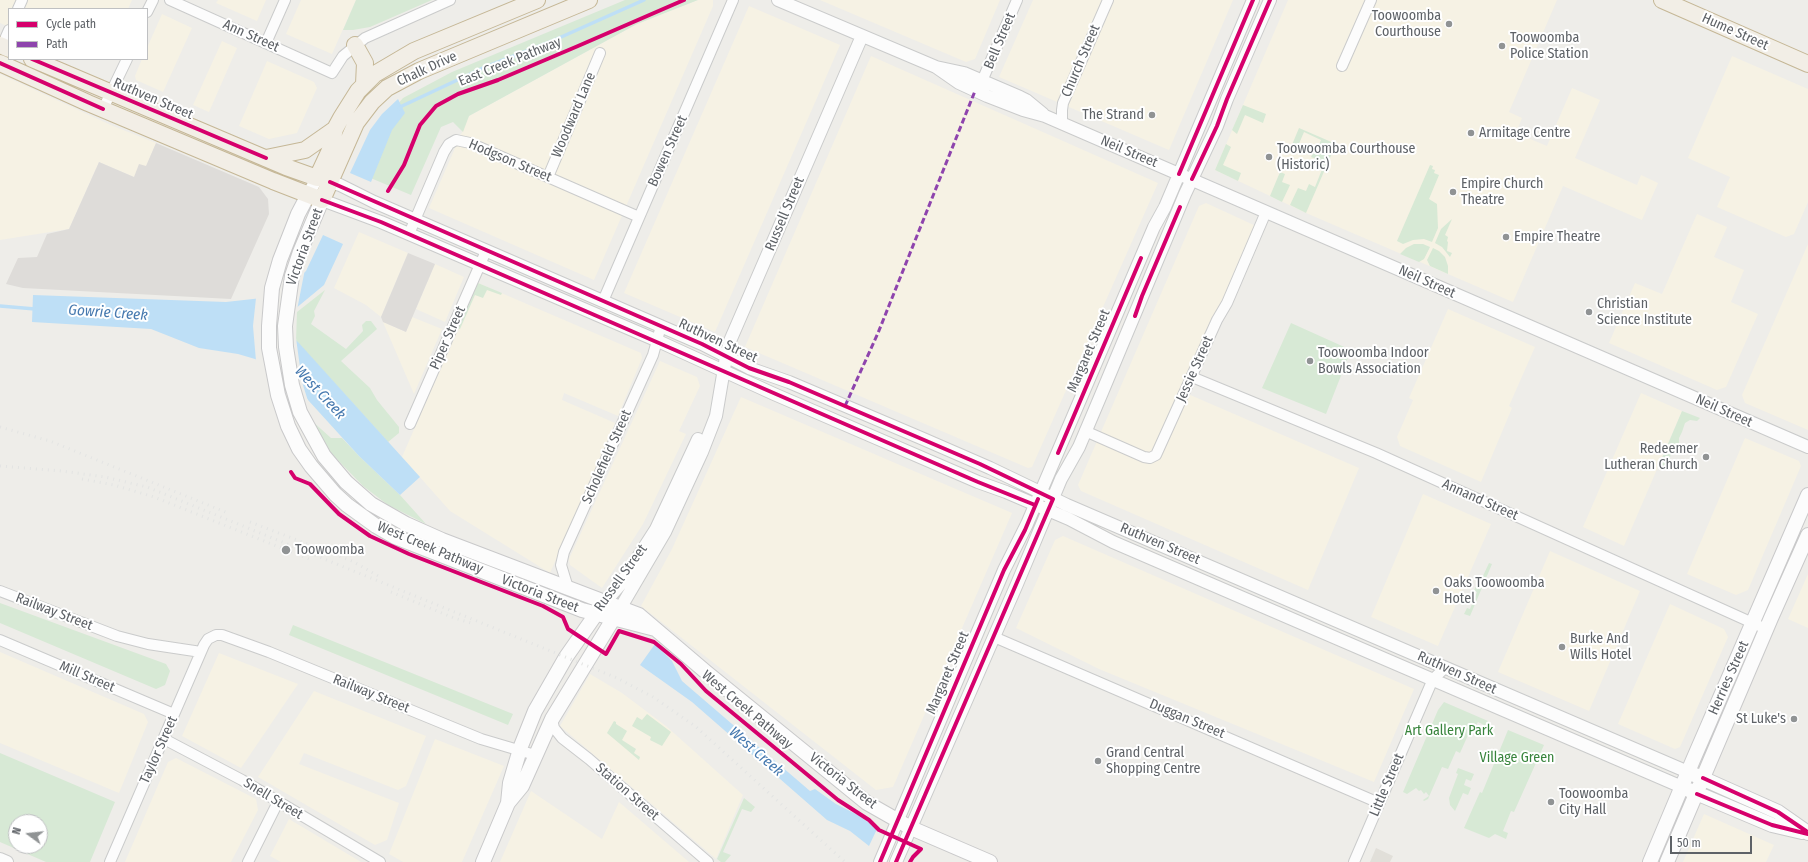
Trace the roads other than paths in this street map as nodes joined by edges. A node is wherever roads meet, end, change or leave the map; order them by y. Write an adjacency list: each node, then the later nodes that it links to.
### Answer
1 (153, 0): 16 (street)
2 (170, 0): 19 (street, Ann Street)
3 (286, 0): 19 (street)
4 (450, 0): 20 (street)
5 (537, 0): 30 (highway, Chalk Drive)
6 (589, 0): 41 (highway, Chalk Drive)
7 (733, 0): 45 (street, Bowen Street)
8 (1017, 0): 29 (street, Bell Street)
9 (1108, 0): 35 (street, Church Street)
10 (1253, 0): 34 (street, Margaret Street)
11 (1270, 0): 36 (street, Margaret Street)
12 (1371, 0): 27 (street)
13 (1662, 0): 15 (highway, Hume Street)
14 (785, 1): 18 (street, Neil Street)
15 (1680, 3): 26 (highway, Hume Street)
16 (148, 10)
17 (8, 33): 21 (street)
18 (862, 36): 28 (street, Neil Street); 55 (street, Russell Street)
19 (266, 43): 20 (street, Ann Street)
20 (355, 44): 30 (highway)
21 (4, 47)
22 (600, 54): 40 (street, Woodward Lane)
23 (34, 60): 31 (highway, Ruthven Street)
24 (127, 60): 31 (street)
25 (0, 63): 32 (highway, Ruthven Street)
26 (1808, 64)
27 (1342, 66)
28 (936, 67): 29 (street, Neil Street); 33 (street, Neil Street)
29 (982, 81): 33 (street, Neil Street)
30 (364, 84): 37 (highway, Chalk Drive)
31 (111, 93): 32 (street); 38 (highway, Ruthven Street)
32 (103, 109): 43 (highway, Ruthven Street)
33 (1045, 116): 35 (street, Neil Street)
34 (1201, 121): 36 (street); 39 (street, Margaret Street)
35 (1062, 123): 39 (street, Neil Street)
36 (1217, 126): 42 (street, Margaret Street)
37 (335, 129): 38 (highway, Chalk Drive); 41 (highway)
38 (266, 158): 41 (highway, Ruthven Street)
39 (1179, 174): 42 (street, Neil Street); 47 (street, Margaret Street)
40 (548, 177): 45 (street, Hodgson Street); 46 (street, Hodgson Street)
41 (324, 180): 43 (highway, Chalk Drive); 46 (street, Ruthven Street)
42 (1192, 180): 44 (street, Neil Street); 48 (street, Margaret Street)
43 (315, 198): 49 (street, Ruthven Street); 78 (main road, Victoria Street); 82 (main road, Victoria Street)
44 (1266, 212): 57 (street, Jessie Street); 65 (street, Neil Street)
45 (639, 217): 52 (street, Bowen Street)
46 (415, 220): 49 (street, Hodgson Street); 50 (street, Ruthven Street)
47 (1154, 227): 48 (street); 63 (street, Margaret Street)
48 (1169, 233): 62 (street, Margaret Street)
49 (409, 234): 51 (street, Ruthven Street)
50 (486, 251): 51 (street, Piper Street); 52 (street, Ruthven Street)
51 (480, 265): 54 (street, Ruthven Street); 61 (street, Piper Street)
52 (603, 302): 53 (street, Ruthven Street)
53 (661, 326): 54 (street, Scholefield Street); 55 (street, Ruthven Street)
54 (658, 341): 56 (street, Ruthven Street); 78 (street, Scholefield Street)
55 (726, 357): 56 (street, Russell Street); 58 (street, Ruthven Street)
56 (723, 370): 59 (street, Ruthven Street); 60 (street, Russell Street)
57 (1192, 377): 62 (street, Jessie Street); 83 (street, Annand Street)
58 (780, 379): 59 (street); 66 (street, Ruthven Street)
59 (774, 394): 67 (street, Ruthven Street)
60 (718, 396): 80 (street, Russell Street); 81 (street, Russell Street)
61 (410, 424)
62 (1085, 431): 64 (street, Margaret Street)
63 (1062, 441): 64 (street); 68 (street, Margaret Street)
64 (1079, 447): 70 (street, Margaret Street)
65 (1808, 447)
66 (990, 468): 67 (street); 68 (street, Ruthven Street)
67 (984, 484): 71 (street, Ruthven Street)
68 (1041, 493): 70 (street, Ruthven Street); 71 (street, Margaret Street)
69 (1808, 495): 83 (main road, Herries Street)
70 (1053, 499): 72 (street, Margaret Street); 73 (street, Ruthven Street)
71 (1035, 505): 72 (street, Ruthven Street); 76 (street, Margaret Street)
72 (1048, 510): 74 (street, Ruthven Street); 77 (street, Margaret Street)
73 (1104, 520): 74 (street, Ruthven Street); 89 (street, Ruthven Street)
74 (1098, 535): 90 (street, Ruthven Street)
75 (1808, 535): 84 (main road, Herries Street)
76 (1004, 570): 77 (street); 96 (street, Margaret Street)
77 (1017, 584): 85 (street, Margaret Street)
78 (568, 588): 80 (main road, Victoria Street)
79 (0, 591): 88 (street, Railway Street)
80 (605, 602): 81 (main road, Victoria Street); 82 (main road, Russell Street)
81 (617, 613): 82 (main road, Victoria Street); 92 (main road, Russell Street); 105 (main road, Victoria Street)
82 (596, 614): 94 (main road, Russell Street)
83 (1753, 623): 84 (street, Annand Street); 98 (main road, Herries Street)
84 (1766, 629): 99 (main road, Herries Street)
85 (994, 637): 97 (street, Margaret Street); 104 (street, Duggan Street)
86 (208, 639): 88 (street, Taylor Street); 94 (street, Railway Street)
87 (0, 640): 91 (street, Mill Street)
88 (201, 652): 91 (street, Taylor Street)
89 (1445, 668): 90 (street, Little Street); 98 (street, Ruthven Street)
90 (1433, 679): 100 (street, Ruthven Street); 104 (street, Little Street)
91 (174, 714): 93 (street, Taylor Street)
92 (552, 719): 95 (main road, Russell Street); 114 (street, Station Street)
93 (164, 739): 102 (street, Snell Street); 110 (street, Taylor Street)
94 (519, 751): 95 (street, Railway Street); 103 (main road, Russell Street)
95 (535, 755): 103 (main road, Russell Street)
96 (925, 755): 97 (street); 105 (street, Margaret Street)
97 (941, 761): 106 (street, Margaret Street)
98 (1688, 772): 99 (main road, Ruthven Street); 100 (main road, Herries Street)
99 (1703, 778): 101 (main road, Herries Street); 107 (main road, Ruthven Street)
100 (1682, 787): 101 (main road, Ruthven Street); 119 (main road, Herries Street)
101 (1696, 794): 107 (main road, Ruthven Street); 120 (main road, Herries Street)
102 (278, 802): 111 (street); 112 (street, Snell Street)
103 (508, 802): 113 (main road, Russell Street)
104 (1380, 803): 118 (street, Little Street)
105 (898, 821): 106 (main road, Victoria Street); 115 (street, Margaret Street)
106 (911, 828): 116 (street, Margaret Street); 117 (main road, Victoria Street)
107 (1808, 833)
108 (0, 859): 109 (street)
109 (7, 862)
110 (110, 862)
111 (248, 862)
112 (380, 862)
113 (483, 862)
114 (708, 862)
115 (880, 862)
116 (896, 862)
117 (990, 862)
118 (1354, 862)
119 (1650, 862)
120 (1667, 862)

